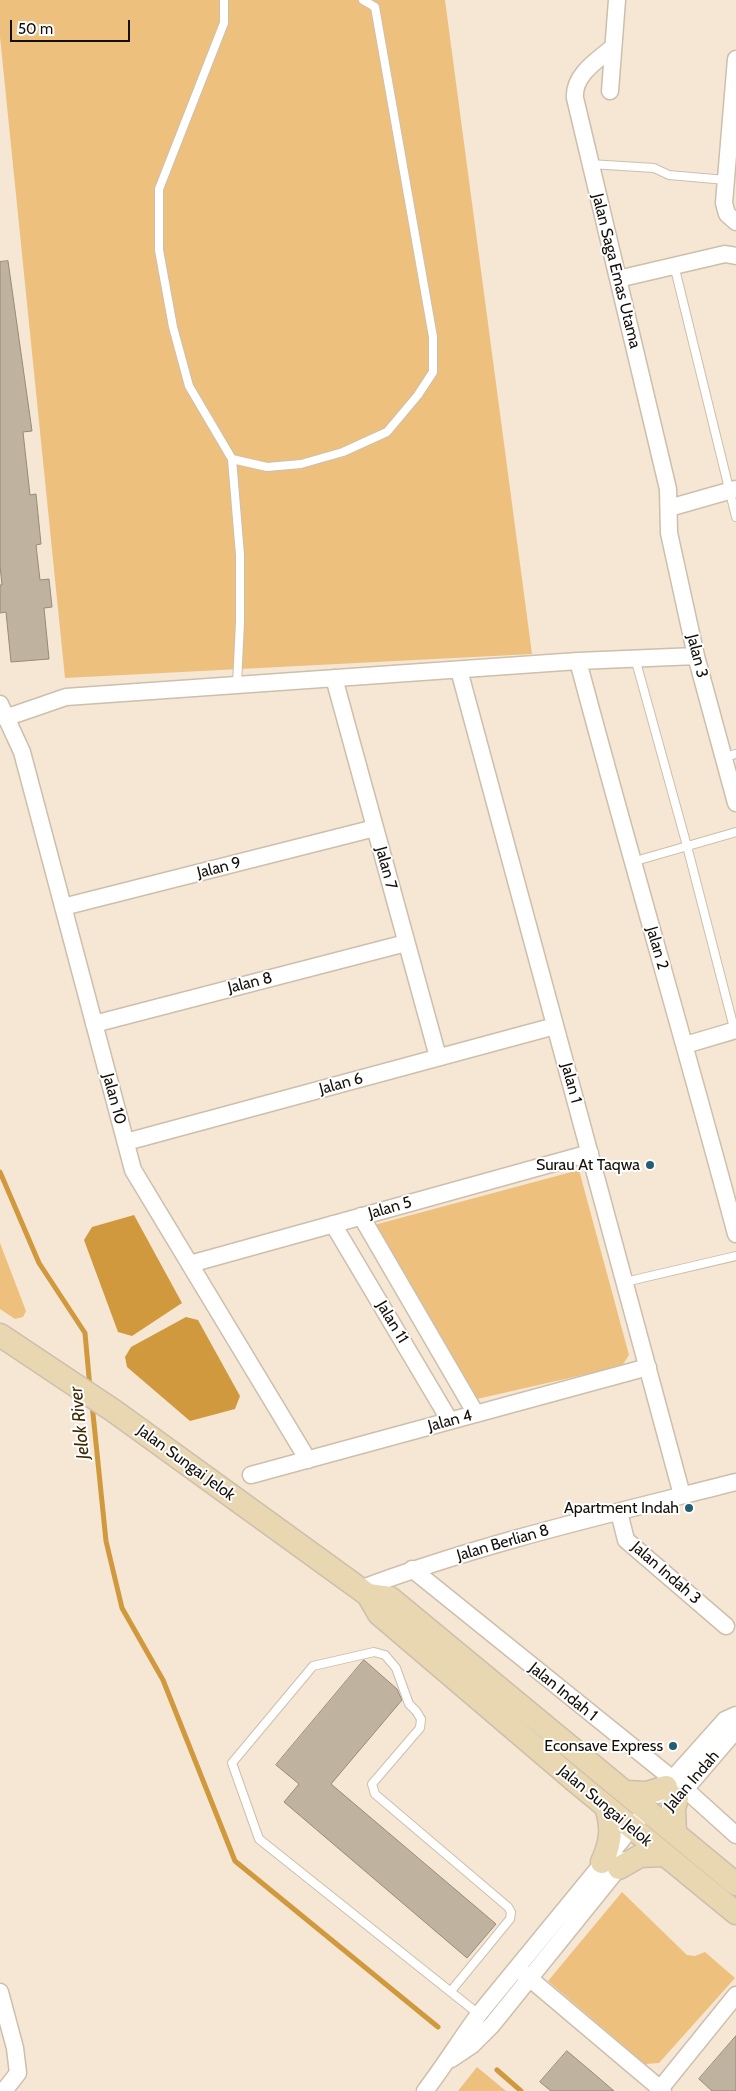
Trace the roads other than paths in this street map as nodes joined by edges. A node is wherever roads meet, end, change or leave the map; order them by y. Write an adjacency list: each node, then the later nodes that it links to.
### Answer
1 (224, 0): 13 (lane)
2 (363, 0): 13 (lane)
3 (617, 0): 4 (street)
4 (612, 48): 6 (street); 7 (street, Jalan Saga Emas Utama)
5 (736, 59): 8 (street)
6 (610, 91)
7 (590, 164): 8 (lane); 12 (street, Jalan Saga Emas Utama)
8 (726, 180): 9 (street)
9 (736, 222)
10 (736, 256): 11 (street)
11 (674, 265): 12 (street); 14 (lane)
12 (618, 279): 15 (street, Jalan Saga Emas Utama)
13 (232, 459): 22 (lane)
14 (733, 490): 15 (street); 16 (lane)
15 (669, 508): 17 (street, Jalan 3)
16 (736, 517)
17 (696, 656): 18 (street); 24 (street, Jalan 3)
18 (635, 658): 19 (street); 28 (lane)
19 (578, 661): 20 (street); 29 (street, Jalan 2)
20 (459, 670): 21 (street); 33 (street, Jalan 1)
21 (334, 678): 22 (street); 26 (street, Jalan 7)
22 (237, 684): 23 (street)
23 (3, 711): 30 (street, Jalan 10)
24 (730, 756): 25 (street, Jalan 3)
25 (736, 802)
26 (375, 828): 30 (street, Jalan 9); 31 (street, Jalan 7)
27 (736, 832): 28 (lane)
28 (687, 846): 29 (lane); 34 (lane)
29 (631, 862): 35 (street, Jalan 2)
30 (63, 907): 32 (street, Jalan 10)
31 (406, 943): 32 (street, Jalan 8); 36 (street, Jalan 7)
32 (94, 1024): 37 (street, Jalan 10)
33 (555, 1026): 36 (street, Jalan 6); 38 (street, Jalan 1)
34 (736, 1032): 35 (street)
35 (685, 1045): 41 (street, Jalan 2)
36 (438, 1057): 37 (street, Jalan 6)
37 (126, 1142): 43 (street, Jalan 10)
38 (590, 1153): 39 (street, Jalan 5); 44 (street, Jalan 1)
39 (361, 1216): 40 (street, Jalan 5); 47 (street, Jalan 11)
40 (333, 1224): 43 (street, Jalan 5); 48 (street, Jalan 11)
41 (736, 1234)
42 (736, 1256): 44 (lane)
43 (190, 1264): 49 (street, Jalan 10)
44 (625, 1282): 46 (street, Jalan 1)
45 (0, 1335): 55 (street, Jalan Sungai Jelok)
46 (648, 1367): 47 (street, Jalan 4); 52 (street, Jalan 1)
47 (476, 1414): 48 (street, Jalan 4)
48 (450, 1421): 49 (street, Jalan 4)
49 (308, 1460): 50 (street, Jalan 4)
50 (251, 1475)
51 (736, 1482): 52 (street, Jalan Berlian 8)
52 (682, 1495): 53 (street, Jalan Berlian 8)
53 (619, 1512): 54 (street, Jalan Berlian 8); 56 (street, Jalan Indah 3)
54 (412, 1569): 55 (street, Jalan Berlian 8); 58 (street, Jalan Indah 1)
55 (364, 1592): 59 (street, Jalan Sungai Jelok); 60 (street, Jalan Sungai Jelok)
56 (726, 1626)
57 (736, 1715): 58 (street, Jalan Indah)
58 (675, 1789): 59 (street); 61 (street, Jalan Indah); 61 (street); 63 (street, Jalan Indah 1)
59 (626, 1792): 61 (street, Jalan Sungai Jelok)
60 (606, 1807): 62 (street, Jalan Sungai Jelok); 65 (street)
61 (660, 1821): 62 (street, Jalan Indah); 66 (street, Jalan Sungai Jelok)
62 (637, 1833): 64 (street, Jalan Sungai Jelok); 65 (street, Jalan Indah)
63 (736, 1835)
64 (663, 1855): 65 (street); 69 (street, Jalan Sungai Jelok)
65 (611, 1865): 67 (street); 68 (street)
66 (736, 1884)
67 (575, 1895): 68 (street); 70 (street)
68 (588, 1905): 70 (street)
69 (736, 1913)
70 (523, 1972): 74 (street); 75 (street); 78 (street)
71 (451, 1991): 71 (lane); 74 (lane)
72 (0, 1992): 76 (street)
73 (736, 1995): 78 (street)
74 (479, 2014): 75 (lane); 77 (street)
75 (492, 2025): 77 (street)
76 (7, 2050): 79 (street)
77 (447, 2062): 80 (street)
78 (662, 2090)
79 (4, 2091)
80 (425, 2091)

